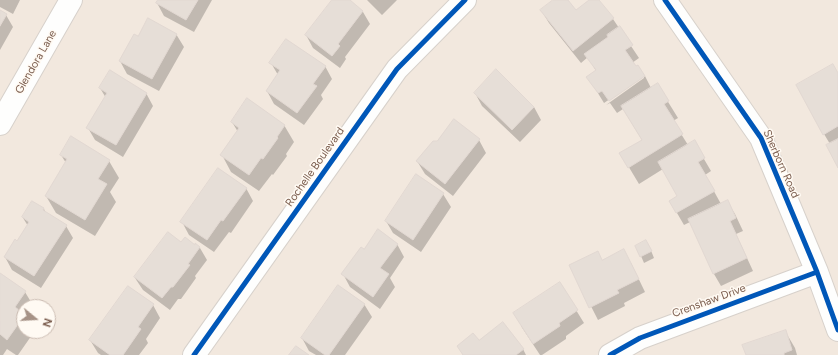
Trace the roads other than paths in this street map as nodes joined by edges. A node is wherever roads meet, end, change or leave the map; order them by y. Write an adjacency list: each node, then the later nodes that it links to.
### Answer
1 (71, 0): 4 (street, Glendora Lane)
2 (465, 0): 7 (street, Rochelle Boulevard)
3 (665, 0): 5 (street, Sherborn Road)
4 (0, 124)
5 (818, 272): 6 (street, Sherborn Road); 8 (street, Crenshaw Drive)
6 (838, 330)
7 (194, 355)
8 (610, 355)

